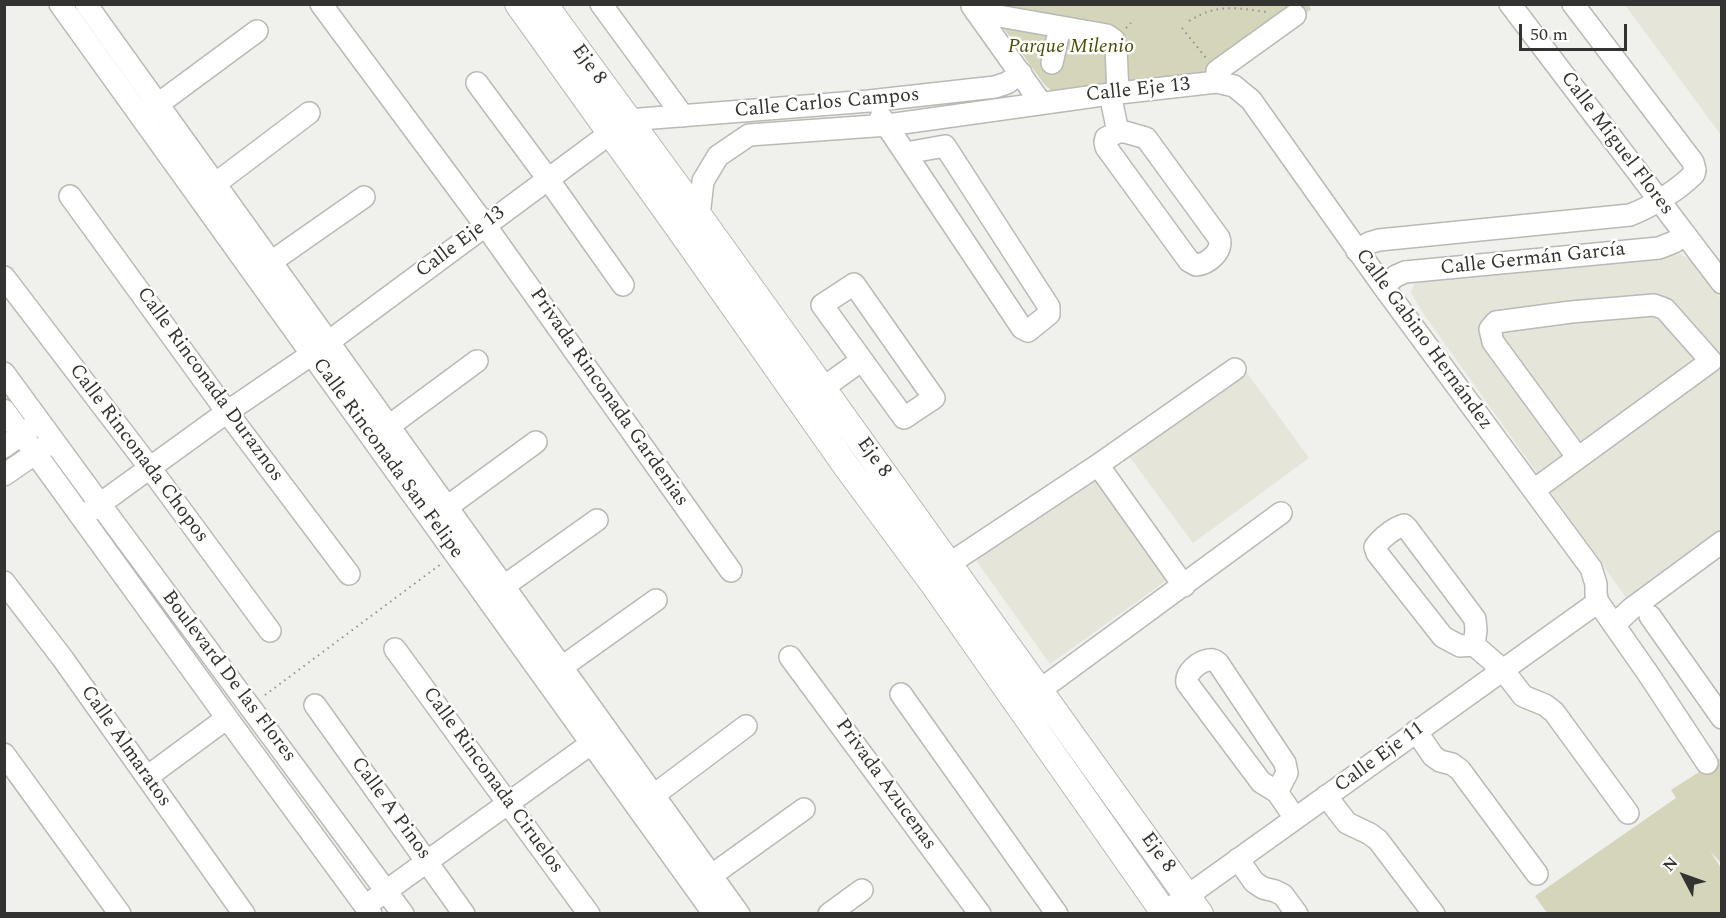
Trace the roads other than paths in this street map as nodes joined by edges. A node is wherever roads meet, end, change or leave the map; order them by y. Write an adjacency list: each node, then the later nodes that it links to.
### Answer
1 (60, 4): 20 (street, Calle Rinconada San Felipe)
2 (86, 4): 20 (street, Calle Rinconada San Felipe)
3 (321, 4): 33 (street, Privada Rinconada Gardenias)
4 (518, 4): 24 (main road, Eje 8)
5 (544, 4): 24 (main road, Eje 8)
6 (601, 4): 22 (street)
7 (1510, 4): 31 (street, Calle Miguel Flores)
8 (1573, 4): 31 (street, Calle Germán García)
9 (974, 8): 11 (street); 14 (street)
10 (1296, 15): 15 (street)
11 (1060, 27): 13 (street); 17 (street)
12 (257, 32): 20 (street)
13 (1053, 63)
14 (1021, 73): 18 (street, Calle Carlos Campos); 19 (street)
15 (1223, 80): 17 (street, Calle Eje 13); 35 (street, Calle Gabino Hernández)
16 (477, 83): 27 (street)
17 (1114, 93): 19 (street, Calle Eje 13); 25 (street)
18 (868, 101): 22 (street, Calle Carlos Campos); 23 (street)
19 (1041, 103): 23 (street, Calle Carlos Campos)
20 (149, 110): 28 (street, Calle Rinconada San Felipe); 41 (street, Calle Rinconada San Felipe)
21 (309, 113): 28 (street)
22 (683, 116): 24 (street, Calle Carlos Campos)
23 (888, 125): 26 (street); 32 (street, Calle Carlos Campos)
24 (619, 126): 27 (street, Calle Eje 13); 32 (main road, Eje 8)
25 (1118, 132): 25 (street)
26 (906, 153): 26 (street)
27 (548, 179): 33 (street, Calle Eje 13); 39 (street)
28 (215, 184): 36 (street, Calle Rinconada San Felipe)
29 (70, 196): 49 (street, Calle Rinconada Duraznos)
30 (364, 197): 36 (street)
31 (1658, 201): 34 (street, Calle Miguel Flores); 35 (street, Calle Germán García)
32 (690, 223): 47 (main road, Eje 8); 112 (main road, Eje 8)
33 (485, 225): 41 (street, Calle Eje 13); 69 (street, Privada Rinconada Gardenias)
34 (1684, 234): 38 (street, Calle Miguel Flores); 40 (street, Calle Germán García)
35 (1358, 251): 40 (street, Calle Gabino Hernández)
36 (271, 262): 41 (street, Calle Rinconada San Felipe)
37 (4, 278): 59 (street, Calle Rinconada Chopos)
38 (1722, 283)
39 (623, 285)
40 (1383, 286): 61 (street, Calle Gabino Hernández)
41 (320, 348): 49 (street, Calle Eje 13); 51 (street, Calle Rinconada San Felipe); 93 (street, Calle Rinconada San Felipe)
42 (1716, 357): 57 (street); 57 (street)
43 (862, 360): 43 (street); 47 (street)
44 (477, 361): 51 (street)
45 (1236, 369): 58 (street)
46 (4, 373): 50 (street)
47 (822, 388): 68 (main road, Eje 8)
48 (4, 410): 52 (street)
49 (227, 412): 59 (street, Calle Eje 13); 70 (street, Calle Rinconada Duraznos)
50 (40, 422): 52 (street); 53 (street)
51 (389, 426): 63 (street, Calle Rinconada San Felipe)
52 (22, 435): 55 (street); 56 (street)
53 (54, 441): 56 (street); 62 (street, Boulevard De las Flores)
54 (536, 442): 63 (street)
55 (4, 447)
56 (35, 453): 60 (street); 65 (street, Boulevard De las Flores)
57 (1578, 458): 61 (street)
58 (1098, 465): 68 (street); 73 (street)
59 (150, 468): 62 (street, Calle Eje 13); 78 (street, Calle Rinconada Chopos)
60 (4, 475)
61 (1534, 490): 75 (street, Calle Gabino Hernández)
62 (99, 504): 65 (street, Calle Eje 13); 108 (street, Boulevard De las Flores)
63 (447, 507): 72 (street, Calle Rinconada San Felipe)
64 (1281, 513): 73 (street)
65 (82, 517): 89 (street, Boulevard De las Flores)
66 (597, 520): 72 (street)
67 (1722, 542): 77 (street)
68 (949, 564): 86 (main road, Eje 8)
69 (731, 571)
70 (349, 574)
71 (4, 582): 96 (street, Calle Almaratos)
72 (504, 586): 83 (street, Calle Rinconada San Felipe)
73 (1184, 586): 86 (street)
74 (656, 600): 83 (street)
75 (1598, 602): 77 (street); 84 (street, Calle Eje 11)
76 (1650, 616): 81 (street)
77 (1614, 625): 85 (street)
78 (270, 631)
79 (1474, 645): 79 (street); 84 (street)
80 (395, 649): 100 (street, Calle Rinconada Ciruelos)
81 (1677, 655): 85 (street); 90 (street)
82 (790, 657): 121 (street, Privada Azucenas)
83 (562, 667): 93 (street, Calle Rinconada San Felipe)
84 (1503, 670): 92 (street, Calle Eje 11); 102 (street)
85 (1649, 675): 95 (street)
86 (1040, 690): 110 (main road, Eje 8)
87 (901, 694): 122 (street)
88 (315, 705): 105 (street, Calle A Pinos)
89 (226, 718): 96 (street); 111 (street, Boulevard De las Flores)
90 (1722, 718)
91 (746, 726): 98 (street)
92 (1416, 731): 99 (street, Calle Eje 11); 106 (street)
93 (600, 737): 98 (street, Calle Rinconada San Felipe); 100 (street); 118 (street, Calle Rinconada San Felipe)
94 (4, 754): 113 (street)
95 (1707, 763)
96 (147, 777): 114 (street, Calle Almaratos)
97 (1277, 792): 97 (street); 103 (street)
98 (654, 795): 107 (street, Calle Rinconada San Felipe)
99 (1326, 796): 103 (street, Calle Eje 11); 124 (street)
100 (508, 803): 105 (street); 117 (street, Calle Rinconada Ciruelos)
101 (804, 809): 107 (street)
102 (1628, 813)
103 (1296, 818): 104 (street, Calle Eje 11)
104 (1238, 859): 110 (street, Calle Eje 11); 123 (street)
105 (427, 861): 108 (street); 116 (street, Calle A Pinos)
106 (1537, 874)
107 (712, 875): 119 (street, Calle Rinconada San Felipe)
108 (386, 890): 111 (street); 115 (street, Boulevard De las Flores)
109 (862, 890): 120 (street)
110 (1193, 904): 112 (street, Calle Eje 11)
111 (368, 909)
112 (1164, 913)
113 (120, 914)
114 (244, 914)
115 (403, 914)
116 (464, 914)
117 (589, 914)
118 (714, 914)
119 (739, 914)
120 (829, 914)
121 (980, 914)
122 (1057, 914)
123 (1297, 914)
124 (1434, 914)

